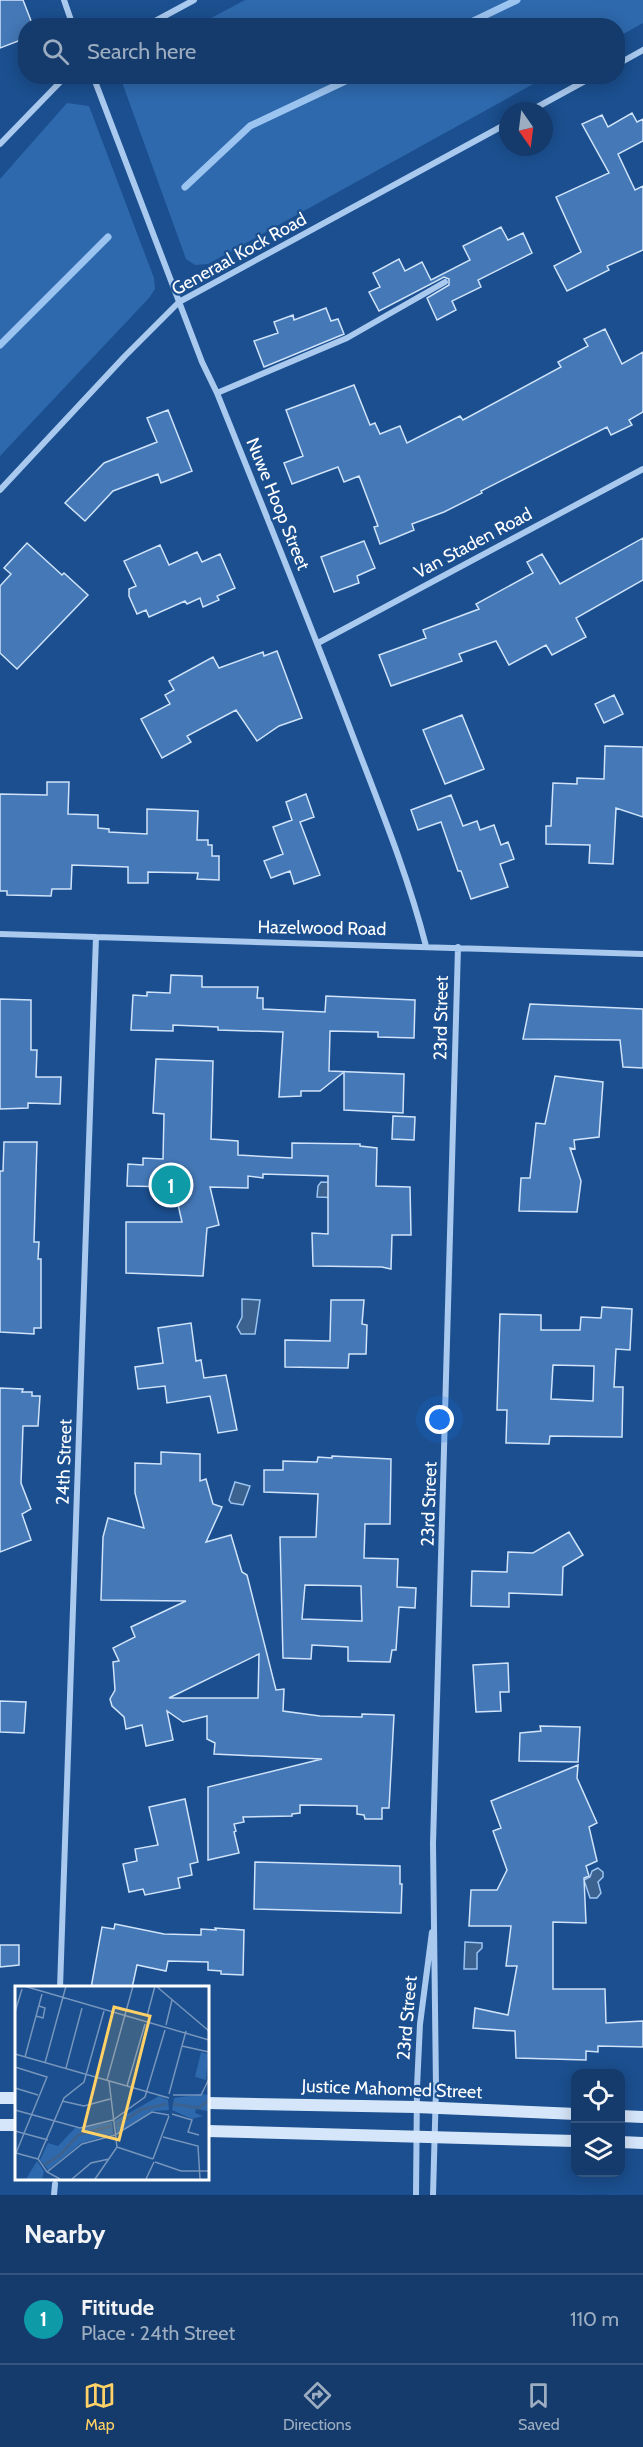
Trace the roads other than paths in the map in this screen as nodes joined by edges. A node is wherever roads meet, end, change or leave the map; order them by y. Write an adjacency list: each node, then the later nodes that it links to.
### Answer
1 (64, 0): 3 (street)
2 (194, 0): 4 (street)
3 (71, 18)
4 (161, 18)
5 (643, 50): 6 (street)
6 (625, 60)
7 (58, 84): 12 (street)
8 (96, 84): 14 (street, Nuwe Hoop Street)
9 (579, 84): 10 (street)
10 (546, 102)
11 (499, 128): 14 (street, Generaal Kock Road)
12 (0, 144)
13 (445, 282): 15 (street)
14 (179, 302): 15 (street, Nuwe Hoop Street); 17 (street, Generaal Kock Road)
15 (217, 393): 18 (street, Nuwe Hoop Street)
16 (643, 469): 18 (street, Van Staden Road)
17 (0, 490)
18 (318, 644): 21 (street, Nuwe Hoop Street)
19 (0, 934): 20 (street, Hazelwood Road)
20 (96, 937): 21 (street, Hazelwood Road); 25 (street, 24th Street)
21 (426, 945): 22 (street, Hazelwood Road)
22 (458, 947): 23 (street, Hazelwood Road); 24 (street, 23rd Street)
23 (643, 954)
24 (434, 1917): 27 (street, 23rd Street); 28 (street, 23rd Street)
25 (60, 1986)
26 (208, 2103): 27 (main road, Justice Mahomed Street)
27 (416, 2107): 28 (main road, Justice Mahomed Street); 33 (street, 23rd Street)
28 (436, 2108): 29 (main road, Justice Mahomed Street); 34 (street, 23rd Street)
29 (571, 2114)
30 (625, 2116): 31 (main road)
31 (643, 2116)
32 (208, 2131): 33 (main road)
33 (417, 2136): 34 (main road); 40 (street, 23rd Street)
34 (436, 2137): 35 (main road); 41 (street, 23rd Street)
35 (571, 2141)
36 (625, 2142): 37 (main road)
37 (643, 2143)
38 (55, 2184): 39 (street)
39 (54, 2195)
40 (416, 2195)
41 (433, 2195)

